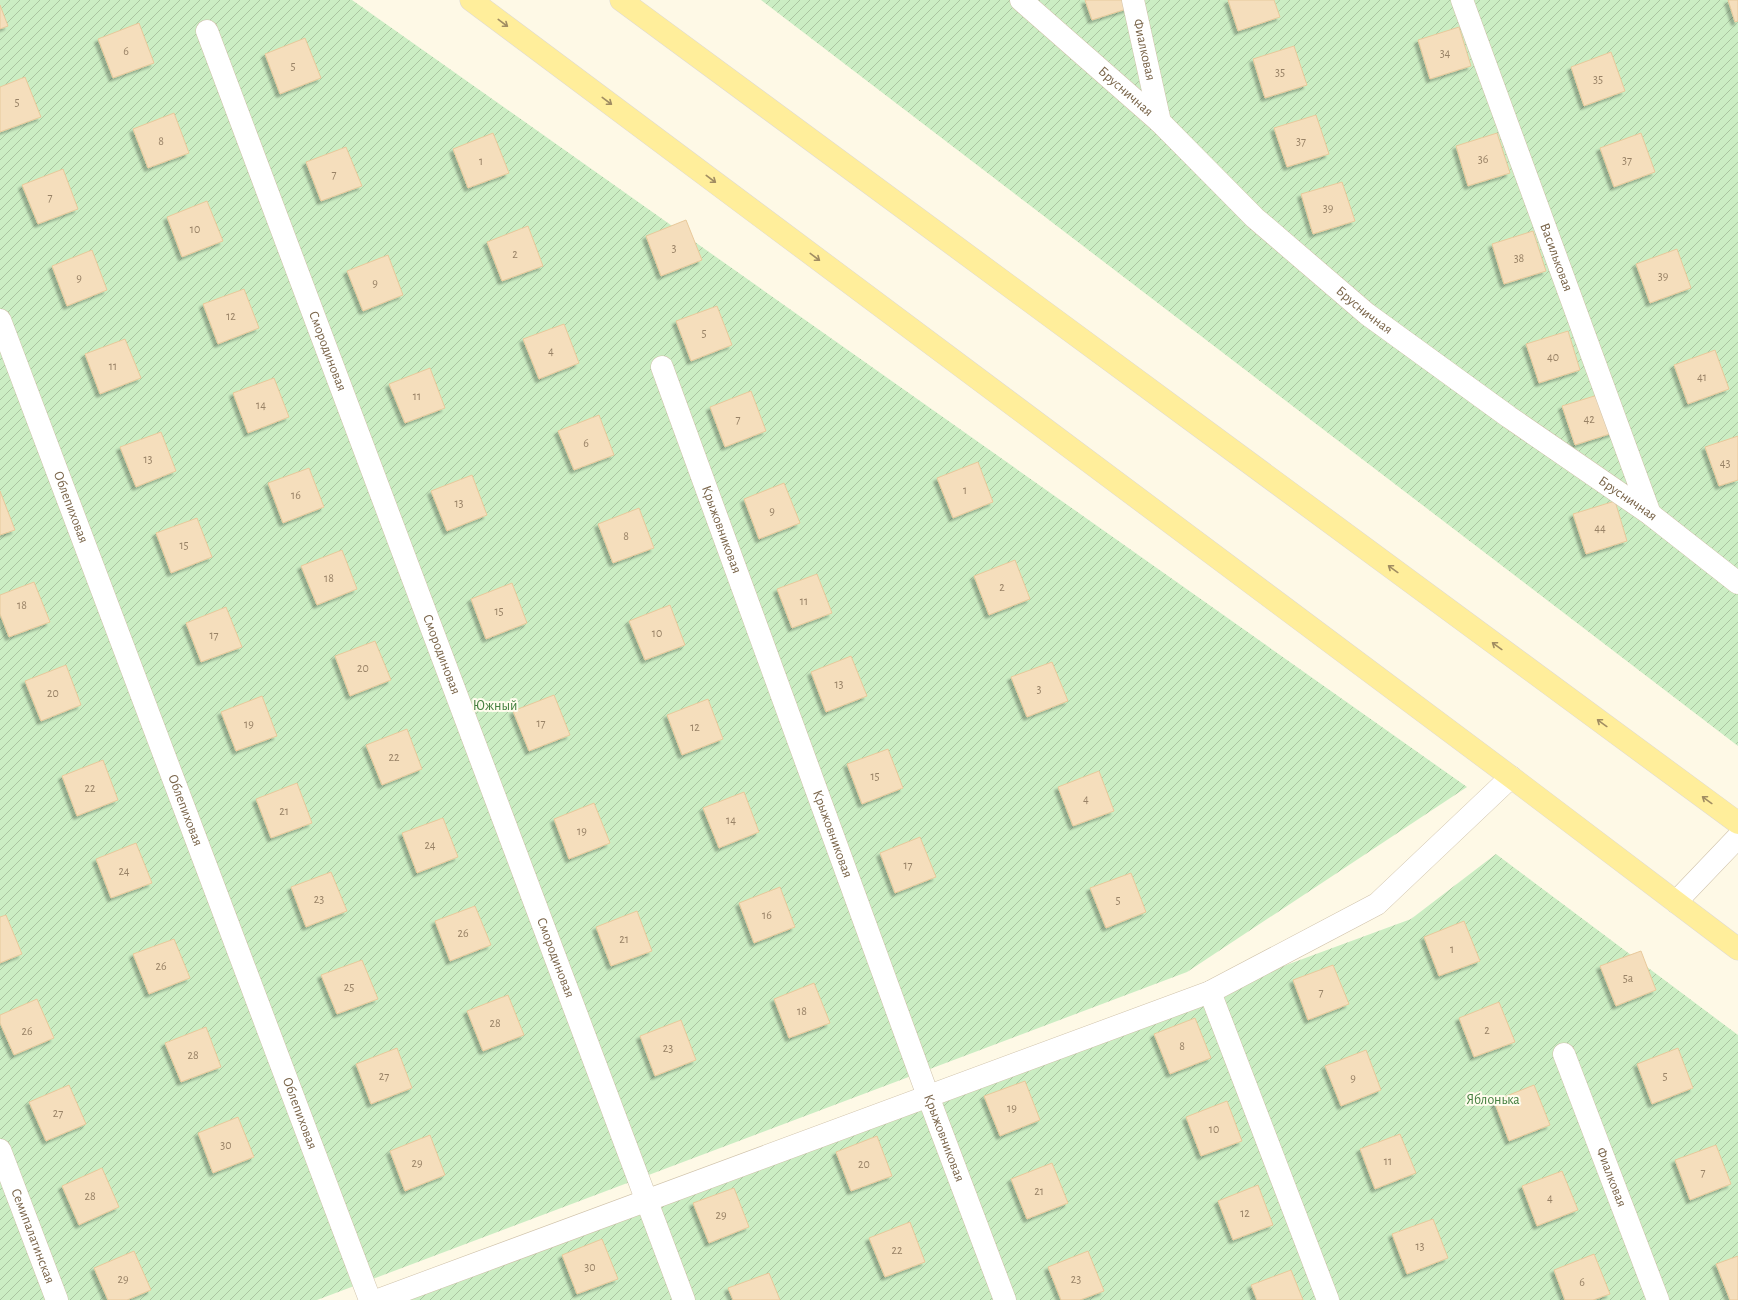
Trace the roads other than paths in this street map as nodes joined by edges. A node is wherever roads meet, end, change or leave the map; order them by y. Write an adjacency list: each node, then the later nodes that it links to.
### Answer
1 (471, 0): 12 (main road, one-way to 12)
2 (620, 0): 13 (main road, one-way to 2)
3 (1020, 0): 7 (street, Брусничная)
4 (1133, 0): 7 (street, Фиалковая)
5 (1462, 0): 10 (street, Васильковая)
6 (207, 31): 21 (street, Смородиновая)
7 (1160, 122): 10 (street, Брусничная)
8 (0, 320): 23 (street, Облепиховая)
9 (662, 367): 19 (street, Крыжовниковая)
10 (1650, 514): 11 (street, Брусничная)
11 (1738, 583)
12 (1511, 777): 15 (main road); 17 (street)
13 (1738, 823)
14 (1738, 836): 15 (street)
15 (1676, 902): 16 (main road)
16 (1738, 949)
17 (1210, 992): 19 (street); 27 (street)
18 (1564, 1054): 28 (street, Фиалковая)
19 (928, 1096): 21 (street); 26 (street, Крыжовниковая)
20 (0, 1150): 22 (street, Семипалатинская)
21 (646, 1201): 24 (street); 25 (street, Смородиновая)
22 (56, 1300)
23 (370, 1300)
24 (378, 1300)
25 (684, 1300)
26 (1005, 1300)
27 (1328, 1300)
28 (1658, 1300)

